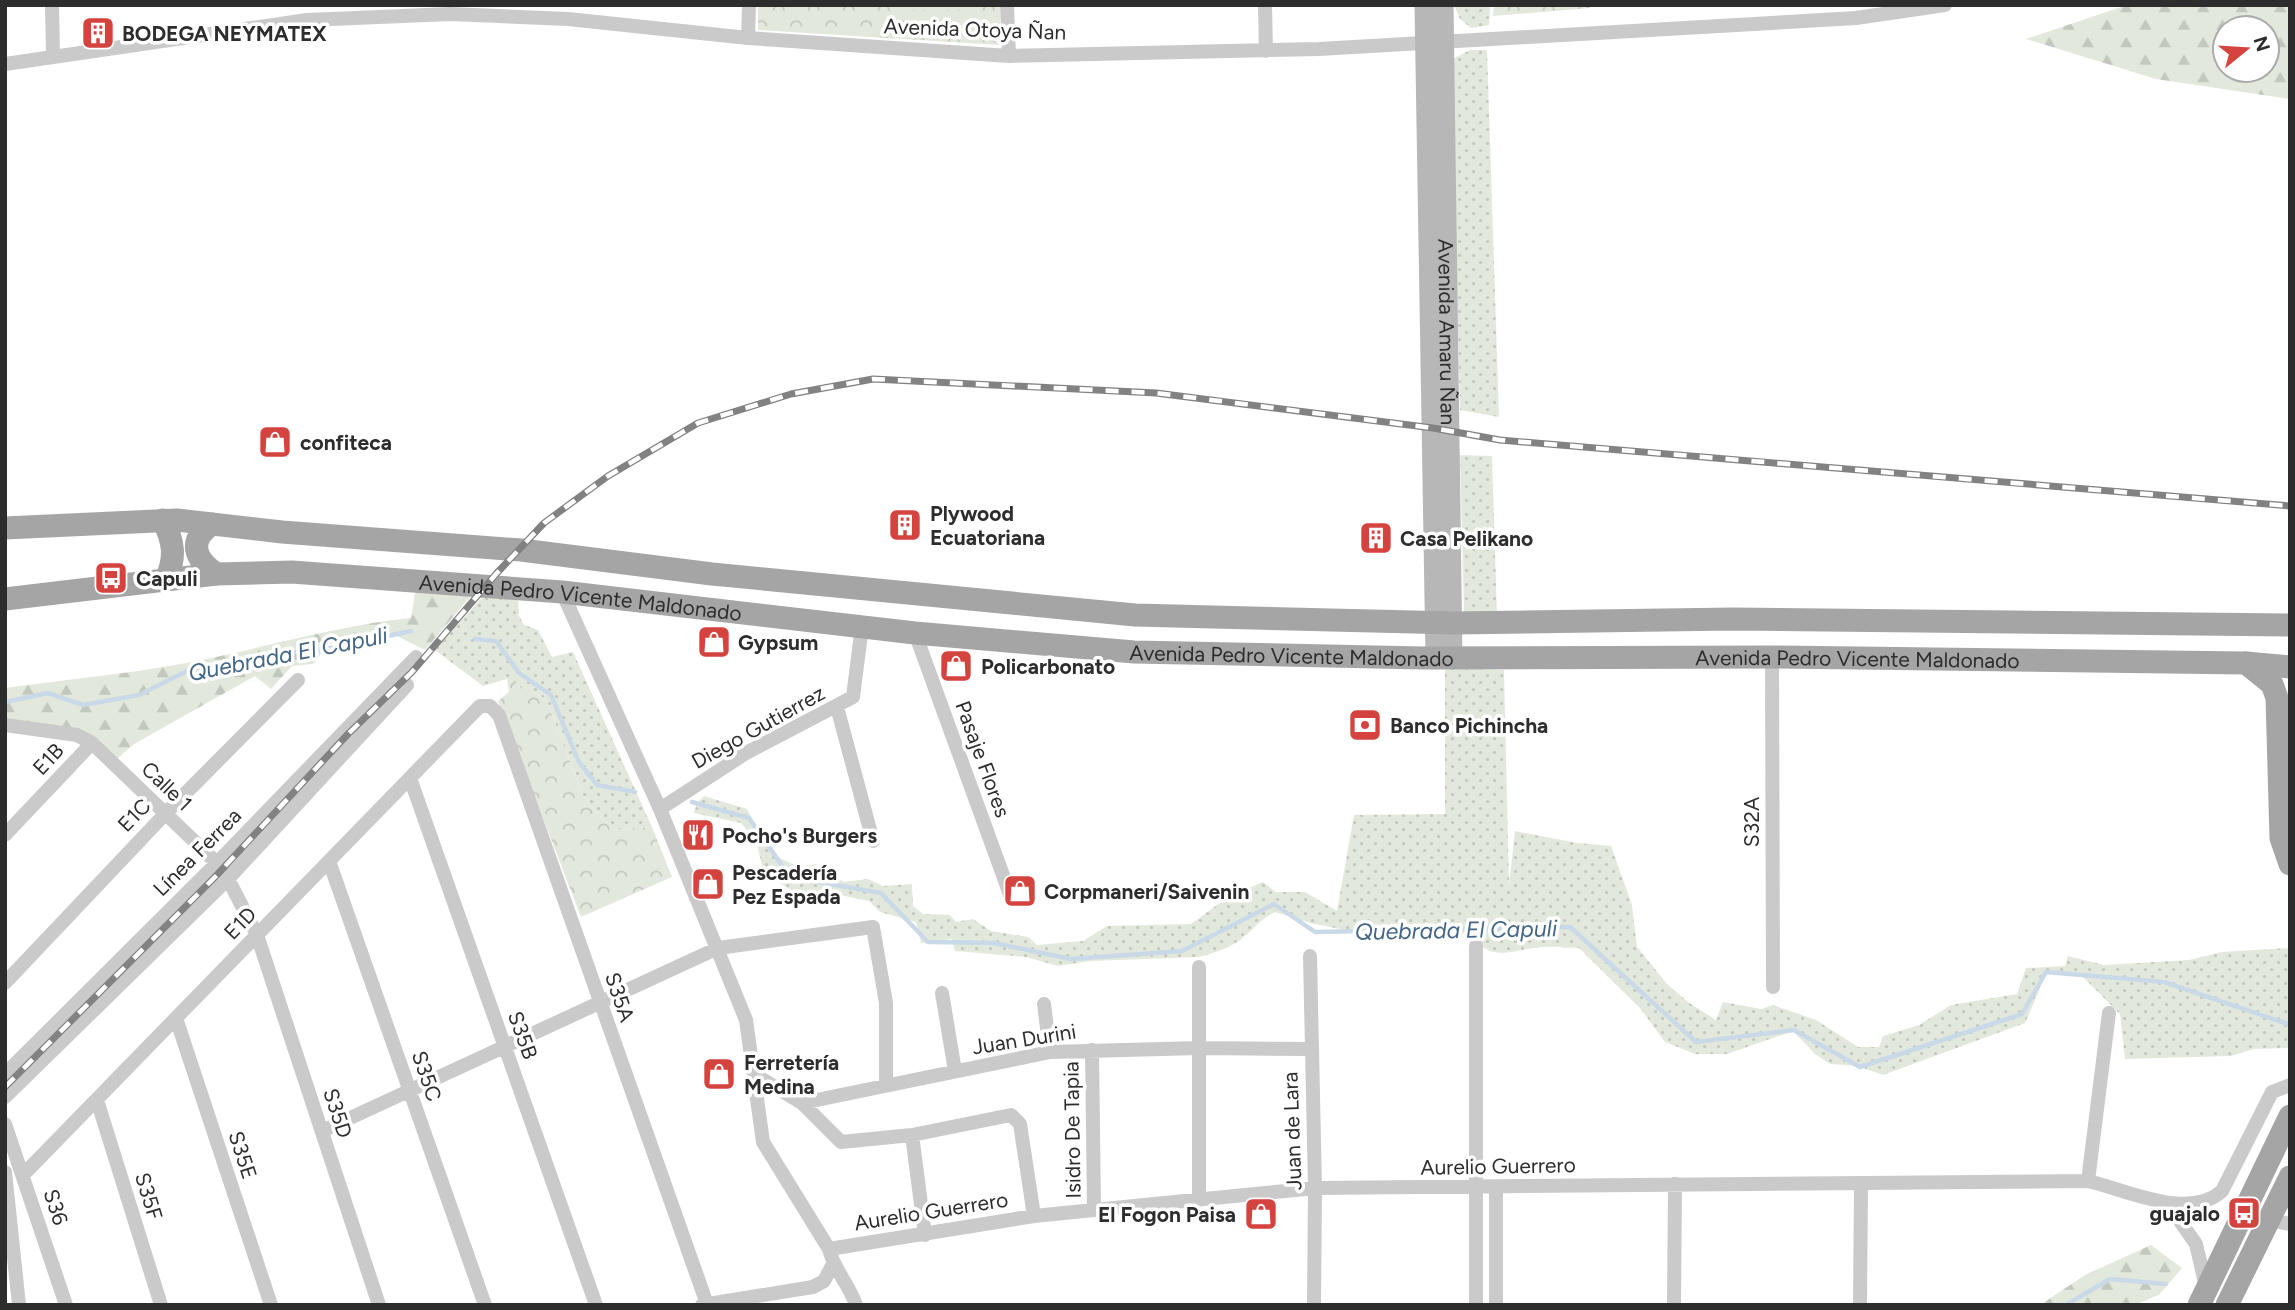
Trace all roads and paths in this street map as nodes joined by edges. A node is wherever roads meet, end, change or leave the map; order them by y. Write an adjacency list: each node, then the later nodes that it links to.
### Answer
1 (52, 5): 13 (street)
2 (749, 5): 10 (street)
3 (1007, 5): 14 (street)
4 (1265, 5): 12 (street)
5 (1425, 5): 11 (main road, Avenida Amaru Ñan)
6 (1443, 5): 11 (main road, Avenida Amaru Ñan)
7 (1945, 5): 11 (street, Avenida Otoya Ñan)
8 (307, 12): 9 (street, Avenida Otoya Ñan); 13 (street, Avenida Otoya Ñan)
9 (568, 12): 10 (street, Avenida Otoya Ñan)
10 (748, 38): 14 (street, Avenida Otoya Ñan)
11 (1434, 42): 12 (street, Avenida Otoya Ñan); 23 (main road, Avenida Amaru Ñan)
12 (1266, 51): 14 (street, Avenida Otoya Ñan)
13 (53, 55): 15 (street, Avenida Otoya Ñan)
14 (1009, 55)
15 (5, 64)
16 (163, 520): 17 (main road, Avenida Pedro Vicente Maldonado); 18 (main road, Avenida Pedro Vicente Maldonado); 20 (main road)
17 (212, 524): 19 (main road); 23 (main road, Avenida Pedro Vicente Maldonado)
18 (5, 528)
19 (216, 574): 20 (main road, Avenida Pedro Vicente Maldonado); 21 (main road, Avenida Pedro Vicente Maldonado)
20 (166, 580): 22 (main road, Avenida Pedro Vicente Maldonado)
21 (562, 592): 25 (main road, Avenida Pedro Vicente Maldonado); 40 (street)
22 (5, 599)
23 (1445, 623): 24 (main road, Avenida Pedro Vicente Maldonado); 29 (main road, Avenida Amaru Ñan)
24 (2290, 625)
25 (862, 626): 26 (main road, Avenida Pedro Vicente Maldonado); 35 (street, Diego Gutierrez)
26 (915, 633): 29 (main road, Avenida Pedro Vicente Maldonado); 48 (street, Pasaje Flores)
27 (416, 657): 45 (street, Línea Ferrea)
28 (1772, 657): 29 (main road, Avenida Pedro Vicente Maldonado); 30 (main road, Avenida Pedro Vicente Maldonado); 55 (street, S32A)
29 (1444, 658)
30 (2246, 663): 31 (main road, Avenida Pedro Vicente Maldonado); 37 (main road)
31 (2290, 667)
32 (298, 680): 41 (street, E1C)
33 (407, 685): 47 (street, Línea Ferrea)
34 (490, 706): 39 (street, E1D); 57 (street, S35A)
35 (837, 707): 40 (street, Diego Gutierrez); 43 (street)
36 (5, 725): 38 (street, Calle 1)
37 (2284, 739): 46 (main road)
38 (92, 743): 41 (street, Calle 1); 42 (street, E1B)
39 (410, 778): 44 (street, E1D); 61 (street, S35B)
40 (660, 809): 51 (street)
41 (165, 814): 45 (street, Calle 1); 54 (street, E1C)
42 (5, 835)
43 (873, 841)
44 (329, 861): 49 (street, E1D); 71 (street, S35C)
45 (217, 863): 47 (street, Calle 1); 67 (street, Línea Ferrea)
46 (2290, 864)
47 (228, 879): 49 (street, Calle 1); 72 (street, Línea Ferrea)
48 (1012, 900)
49 (257, 936): 60 (street, E1D); 77 (street, S35D)
50 (1476, 946): 86 (street)
51 (718, 948): 57 (street); 68 (street); 69 (street)
52 (1310, 956): 63 (street, Juan de Lara)
53 (1199, 967): 62 (street)
54 (5, 983)
55 (1773, 987)
56 (942, 993): 66 (street)
57 (600, 1003): 61 (street); 97 (street, S35A)
58 (1044, 1004): 65 (street)
59 (2109, 1013): 82 (street)
60 (176, 1018): 73 (street, E1D); 101 (street, S35E)
61 (505, 1047): 71 (street); 104 (street, S35B)
62 (1199, 1048): 63 (street, Juan Durini); 64 (street, Juan Durini); 88 (street)
63 (1310, 1049): 85 (street, Juan de Lara)
64 (1092, 1050): 65 (street, Juan Durini); 90 (street, Isidro De Tapia)
65 (1050, 1052): 66 (street, Juan Durini)
66 (955, 1071): 69 (street, Juan Durini)
67 (5, 1074)
68 (755, 1075): 74 (street); 94 (street)
69 (886, 1084): 74 (street, Juan Durini)
70 (2290, 1085): 89 (street, Aurelio Guerrero)
71 (410, 1090): 77 (street); 103 (street, S35C)
72 (5, 1097)
73 (97, 1100): 80 (street, E1D); 100 (street, S35F)
74 (802, 1103): 78 (street)
75 (2290, 1116): 96 (main road)
76 (5, 1124): 80 (street, S36)
77 (322, 1131): 102 (street, S35D)
78 (912, 1135): 91 (street); 93 (street)
79 (5, 1172): 98 (street)
80 (23, 1175): 99 (street, S36)
81 (2290, 1177): 92 (main road)
82 (2088, 1181): 84 (street, Aurelio Guerrero); 89 (street, Aurelio Guerrero)
83 (1675, 1184): 84 (street, Aurelio Guerrero); 87 (street, Aurelio Guerrero); 110 (street)
84 (1861, 1185): 111 (street)
85 (1315, 1188): 86 (street, Aurelio Guerrero); 88 (street, Aurelio Guerrero); 107 (street, Juan de Lara)
86 (1474, 1188): 87 (street, Aurelio Guerrero); 108 (street)
87 (1496, 1188): 109 (street)
88 (1199, 1200): 90 (street, Aurelio Guerrero)
89 (2168, 1204): 96 (street)
90 (1094, 1209): 91 (street, Aurelio Guerrero)
91 (1034, 1216): 93 (street, Aurelio Guerrero)
92 (2279, 1222): 112 (main road)
93 (925, 1235): 94 (street, Aurelio Guerrero)
94 (829, 1249): 95 (street)
95 (832, 1264): 97 (street); 106 (street)
96 (2203, 1297)
97 (707, 1304): 105 (street)
98 (19, 1305)
99 (66, 1305)
100 (161, 1305)
101 (271, 1305)
102 (379, 1305)
103 (485, 1305)
104 (596, 1305)
105 (702, 1305)
106 (856, 1305)
107 (1314, 1305)
108 (1476, 1305)
109 (1496, 1305)
110 (1675, 1305)
111 (1860, 1305)
112 (2227, 1305)

